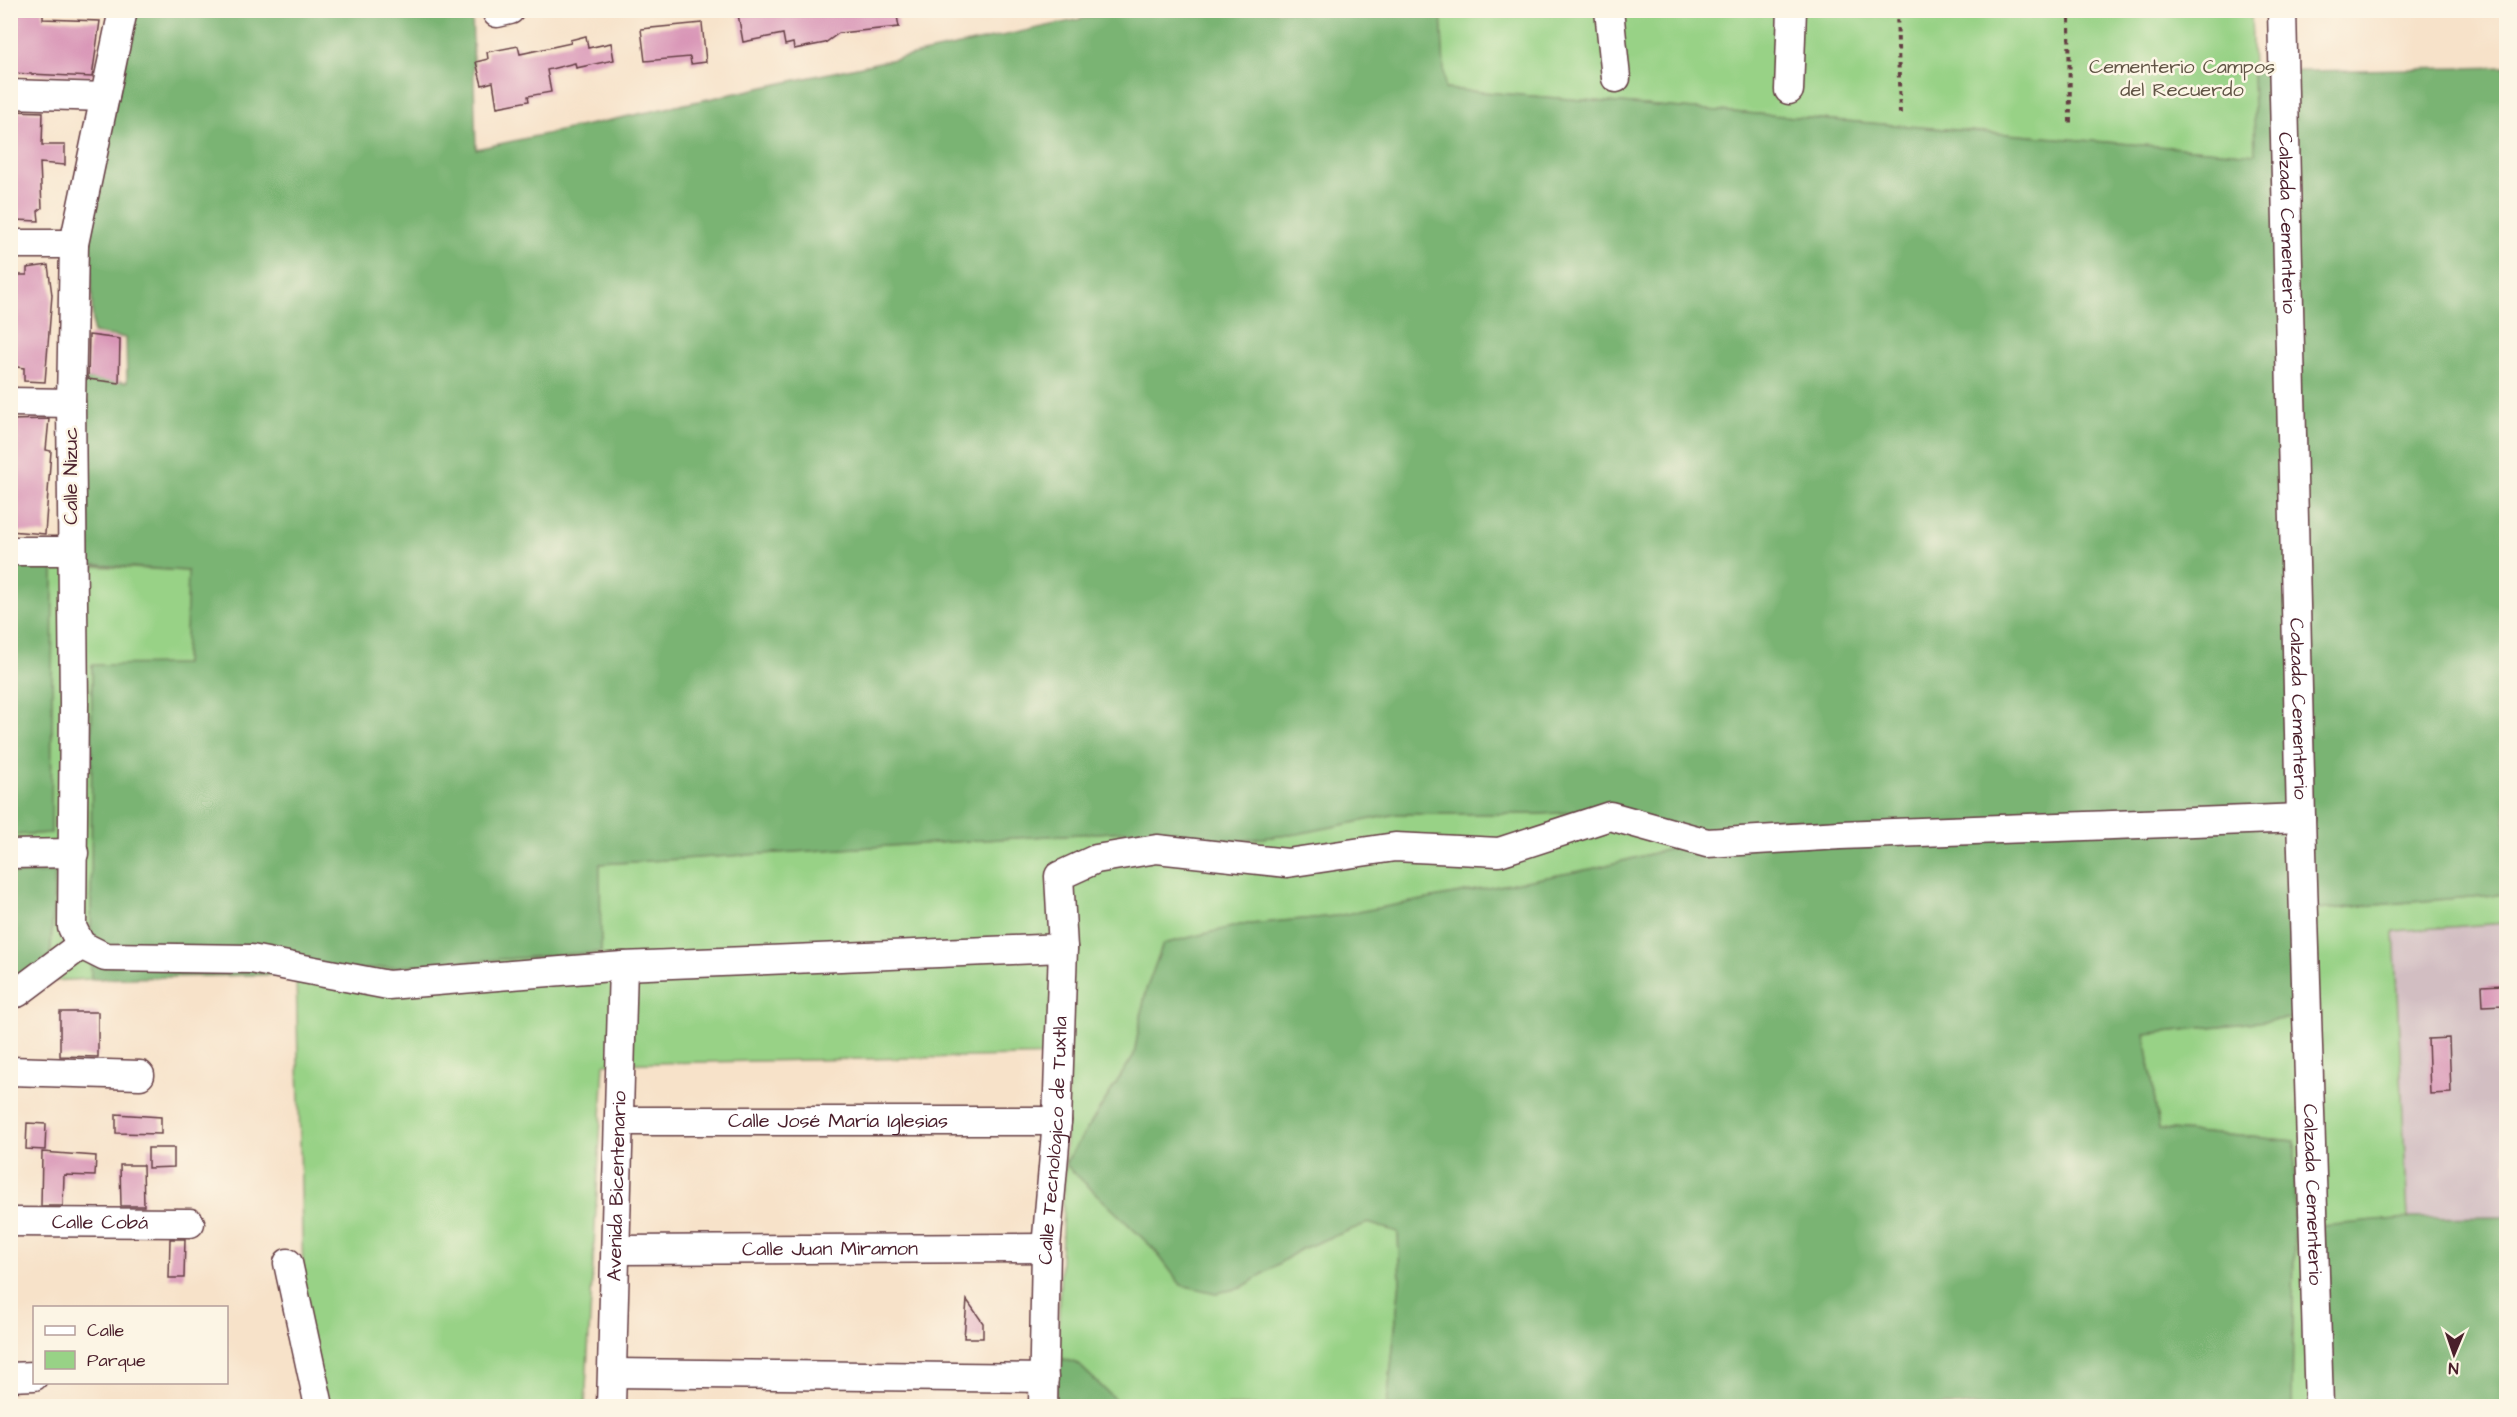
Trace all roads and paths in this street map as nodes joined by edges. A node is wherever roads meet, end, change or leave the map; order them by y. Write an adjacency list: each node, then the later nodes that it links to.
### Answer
1 (123, 10): 10 (street, Calle Nizuc)
2 (1609, 10): 7 (street)
3 (1792, 10): 8 (street)
4 (1897, 10): 11 (path)
5 (2069, 10): 12 (path)
6 (2282, 10): 19 (street, Calzada Cementerio)
7 (1616, 78)
8 (1789, 90)
9 (10, 94): 10 (street)
10 (105, 97): 14 (street, Calle Nizuc)
11 (1900, 116)
12 (2070, 123)
13 (10, 244): 14 (street)
14 (74, 244): 16 (street, Calle Nizuc)
15 (10, 402): 16 (street)
16 (71, 403): 18 (street, Calle Nizuc)
17 (10, 551): 18 (street)
18 (71, 551): 20 (street, Calle Nizuc)
19 (2301, 818): 23 (street, Calle Tecnológico de Tuxtla); 42 (street, Calzada Cementerio)
20 (74, 853): 21 (street); 22 (street, Calle Nizuc)
21 (10, 854)
22 (81, 945): 24 (street); 25 (street)
23 (1063, 948): 24 (street); 29 (street, Calle Tecnológico de Tuxtla)
24 (623, 966): 28 (street, Avenida Bicentenario)
25 (10, 993)
26 (10, 1071): 27 (street)
27 (140, 1075)
28 (619, 1121): 29 (street, Calle José María Iglesias); 33 (street, Avenida Bicentenario)
29 (1057, 1121): 32 (street, Calle Tecnológico de Tuxtla)
30 (10, 1222): 31 (street, Calle Cobá)
31 (190, 1223)
32 (1046, 1248): 33 (street, Calle Juan Miramon); 38 (street, Calle Tecnológico de Tuxtla)
33 (616, 1250): 35 (street, Avenida Bicentenario)
34 (288, 1263): 39 (street)
35 (613, 1373): 38 (street); 40 (street, Avenida Bicentenario)
36 (33, 1376): 37 (street)
37 (10, 1377)
38 (1044, 1378): 41 (street, Calle Tecnológico de Tuxtla)
39 (319, 1407)
40 (611, 1407)
41 (1043, 1407)
42 (2319, 1407)

